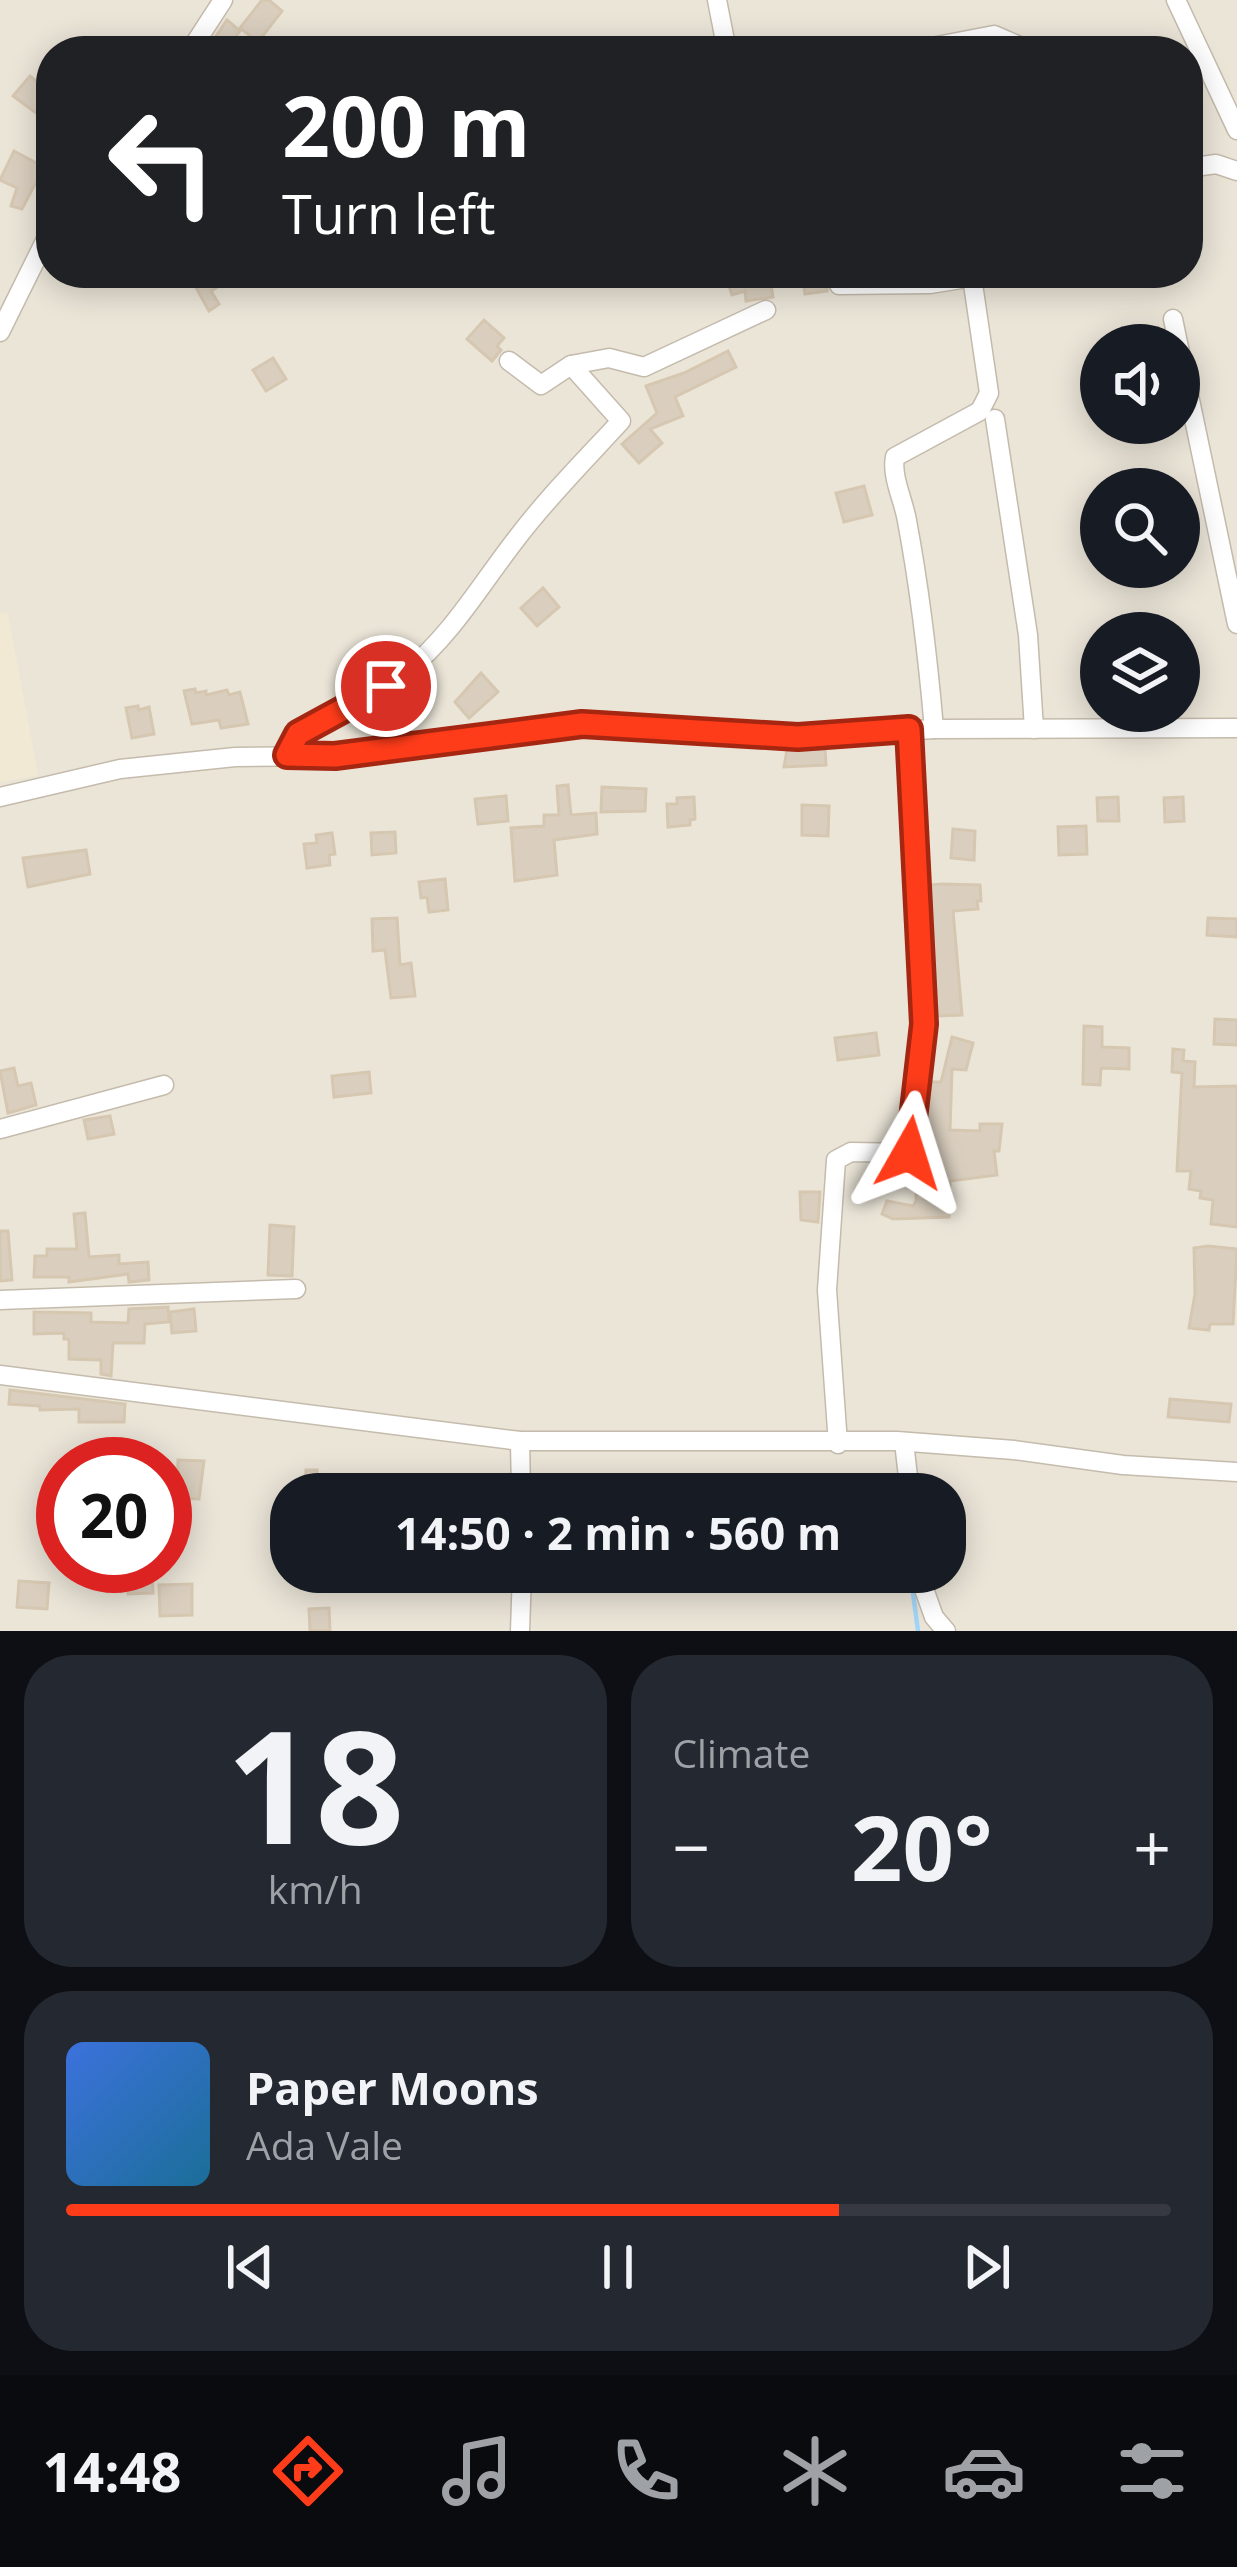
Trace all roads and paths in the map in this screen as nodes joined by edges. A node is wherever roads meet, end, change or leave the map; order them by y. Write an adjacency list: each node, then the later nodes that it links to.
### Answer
1 (223, 0): 4 (street)
2 (717, 0): 5 (street)
3 (1177, 0): 6 (street)
4 (200, 36)
5 (724, 36)
6 (1194, 36)
7 (1203, 56): 8 (street)
8 (1237, 130)
9 (1203, 165): 10 (street)
10 (1237, 171)
11 (36, 259): 15 (street)
12 (974, 288): 22 (street)
13 (766, 310): 17 (street)
14 (1173, 319): 19 (street)
15 (0, 332)
16 (508, 361): 17 (street)
17 (572, 365): 24 (street)
18 (995, 418): 23 (street)
19 (1237, 624)
20 (1237, 728): 23 (street)
21 (909, 729): 22 (street); 24 (street); 33 (street)
22 (934, 729): 23 (street)
23 (1034, 729)
24 (287, 755): 25 (street)
25 (0, 796)
26 (164, 1085): 27 (street)
27 (0, 1129)
28 (296, 1289): 29 (street)
29 (0, 1300)
30 (0, 1376): 31 (street)
31 (520, 1441): 33 (street); 35 (street)
32 (904, 1442): 33 (street); 34 (street); 36 (street)
33 (838, 1444)
34 (1237, 1472)
35 (520, 1473)
36 (908, 1473)
37 (521, 1593): 39 (street)
38 (925, 1593): 40 (street)
39 (520, 1631)
40 (946, 1631)

